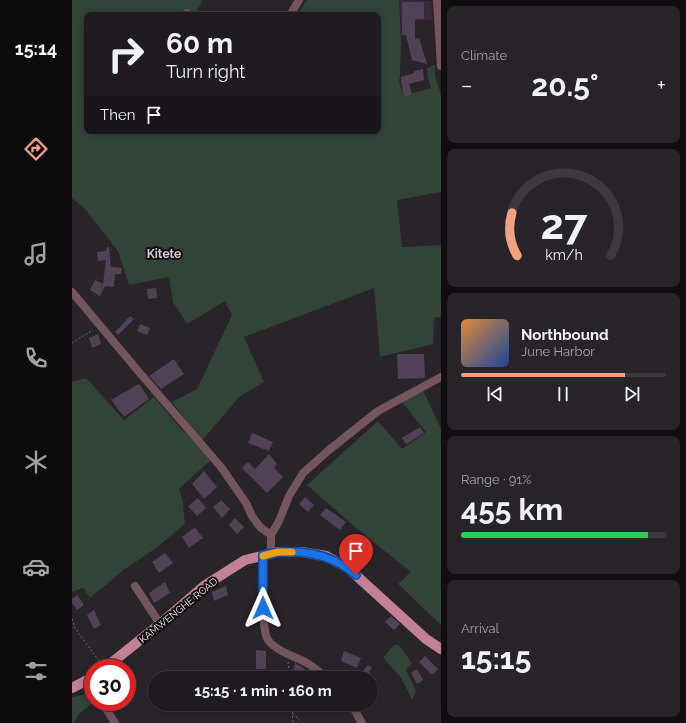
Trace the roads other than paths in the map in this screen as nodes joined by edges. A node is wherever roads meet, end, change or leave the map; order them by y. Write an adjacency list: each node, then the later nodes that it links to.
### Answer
1 (300, 0): 3 (street)
2 (437, 0): 4 (street)
3 (292, 12)
4 (441, 66)
5 (72, 292): 7 (street)
6 (441, 377): 7 (street)
7 (271, 535): 8 (street)
8 (270, 553): 10 (main road, KAMWENGHE ROAD); 11 (main road, KAMWENGHE ROAD); 13 (street)
9 (136, 586): 10 (street)
10 (160, 624): 12 (main road, KAMWENGHE ROAD)
11 (441, 649)
12 (110, 659)
13 (318, 671)
14 (84, 684): 15 (main road)
15 (72, 688)
16 (108, 711): 18 (street)
17 (355, 711): 19 (street)
18 (115, 723)
19 (362, 723)

